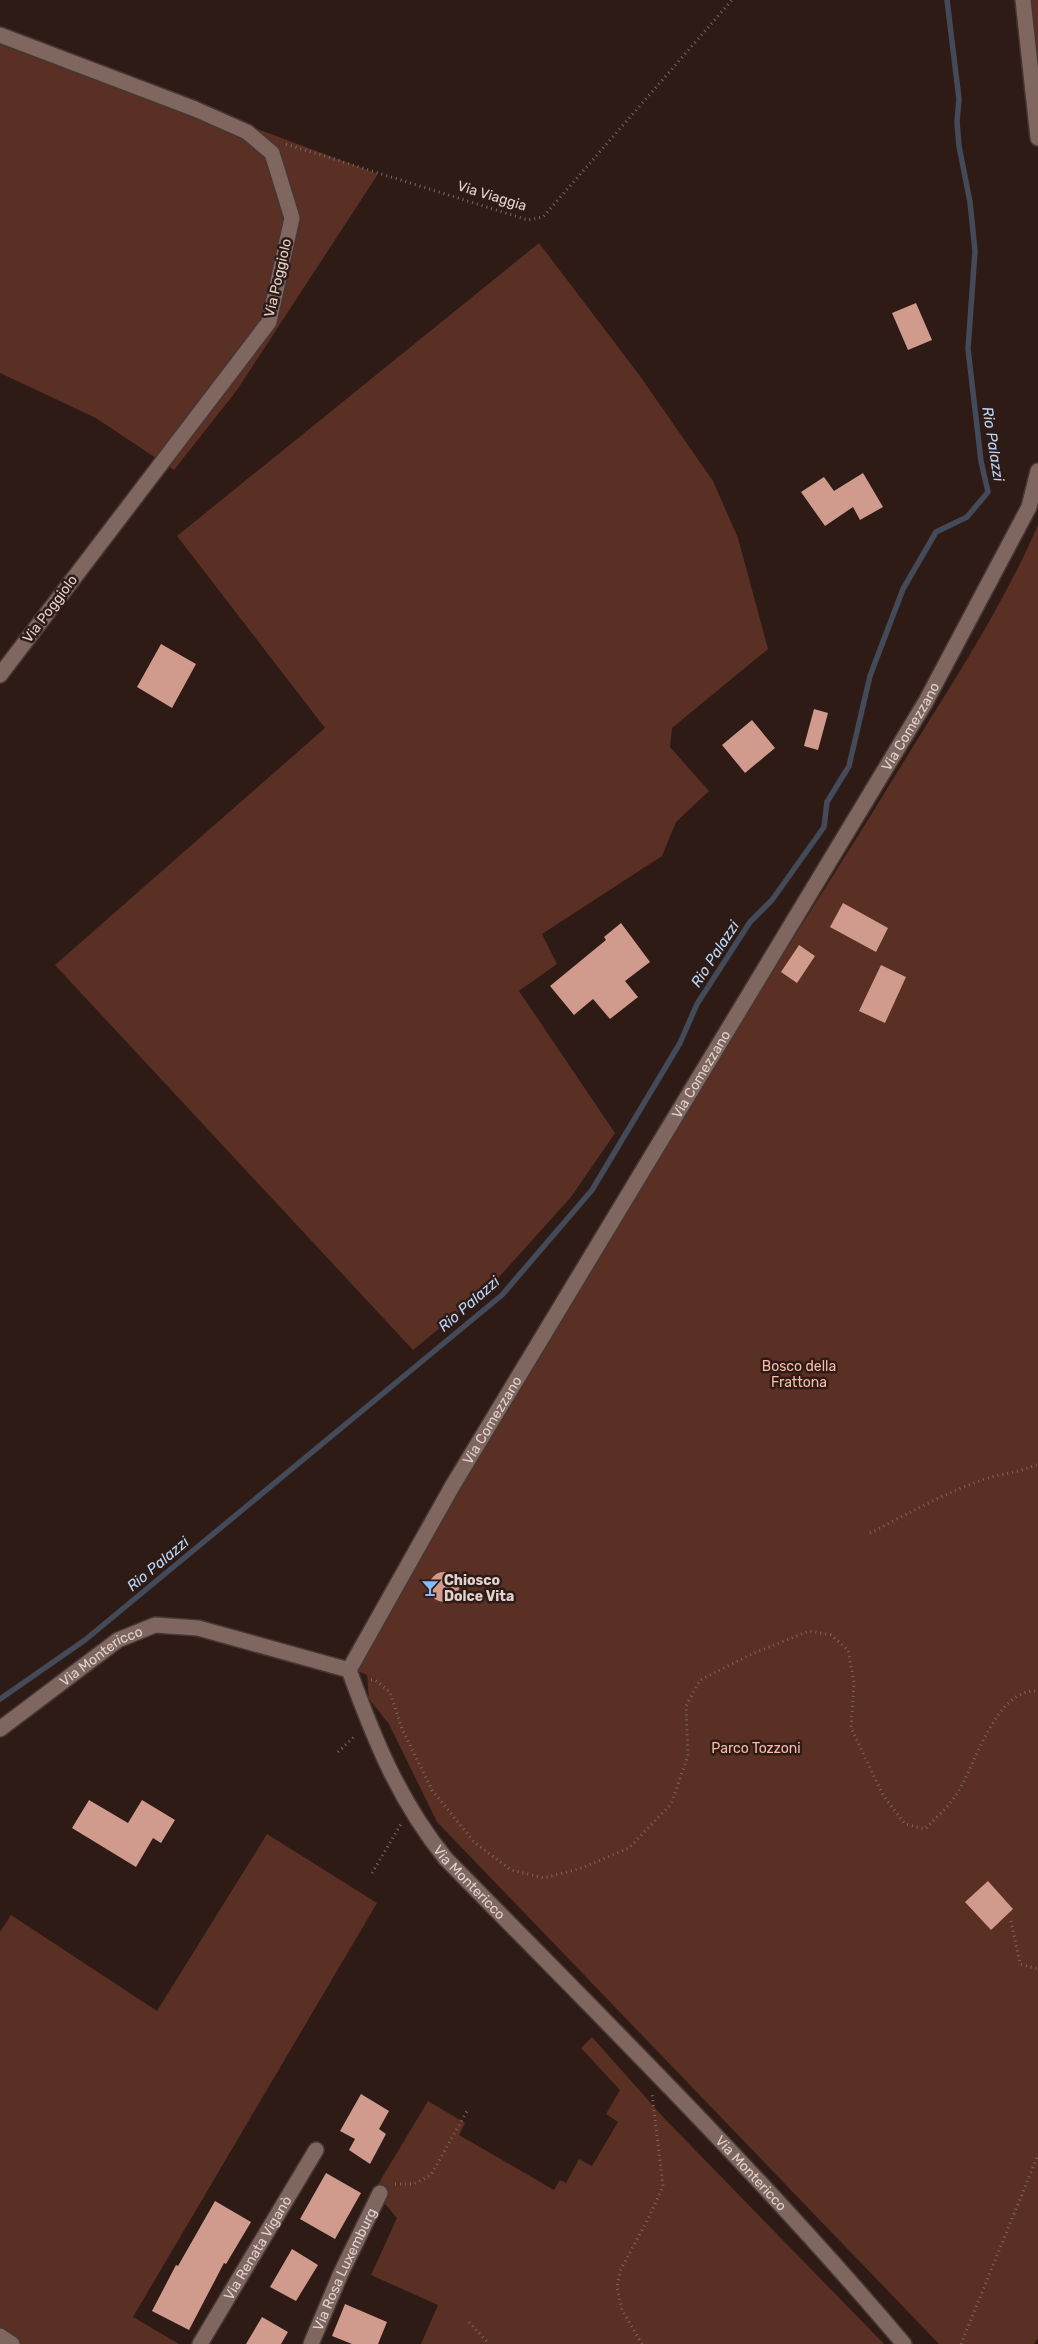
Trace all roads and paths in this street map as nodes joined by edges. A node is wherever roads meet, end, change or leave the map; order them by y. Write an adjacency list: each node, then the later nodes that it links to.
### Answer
1 (732, 0): 5 (path, Via Viaggia)
2 (1023, 0): 4 (street)
3 (0, 35): 7 (street, Via Poggiolo)
4 (1038, 138)
5 (283, 143)
6 (1038, 471): 10 (street, Via Comezzano)
7 (0, 675)
8 (1038, 1464): 9 (path)
9 (870, 1533)
10 (349, 1670): 13 (street, Via Montericco); 32 (street, Via Montericco)
11 (368, 1680): 12 (path)
12 (1038, 1691)
13 (0, 1728)
14 (358, 1732): 15 (path)
15 (338, 1752)
16 (406, 1830): 17 (path)
17 (372, 1873)
18 (1011, 1921): 19 (path)
19 (1038, 1969)
20 (652, 2090): 31 (path)
21 (467, 2111): 24 (path)
22 (316, 2150): 28 (street, Via Renata Viganò)
23 (1038, 2155): 33 (path)
24 (380, 2193): 29 (street, Via Rosa Luxemburg)
25 (469, 2322): 30 (path)
26 (0, 2336): 27 (street)
27 (12, 2344)
28 (200, 2344)
29 (311, 2344)
30 (489, 2344)
31 (642, 2344)
32 (904, 2344)
33 (961, 2344)

